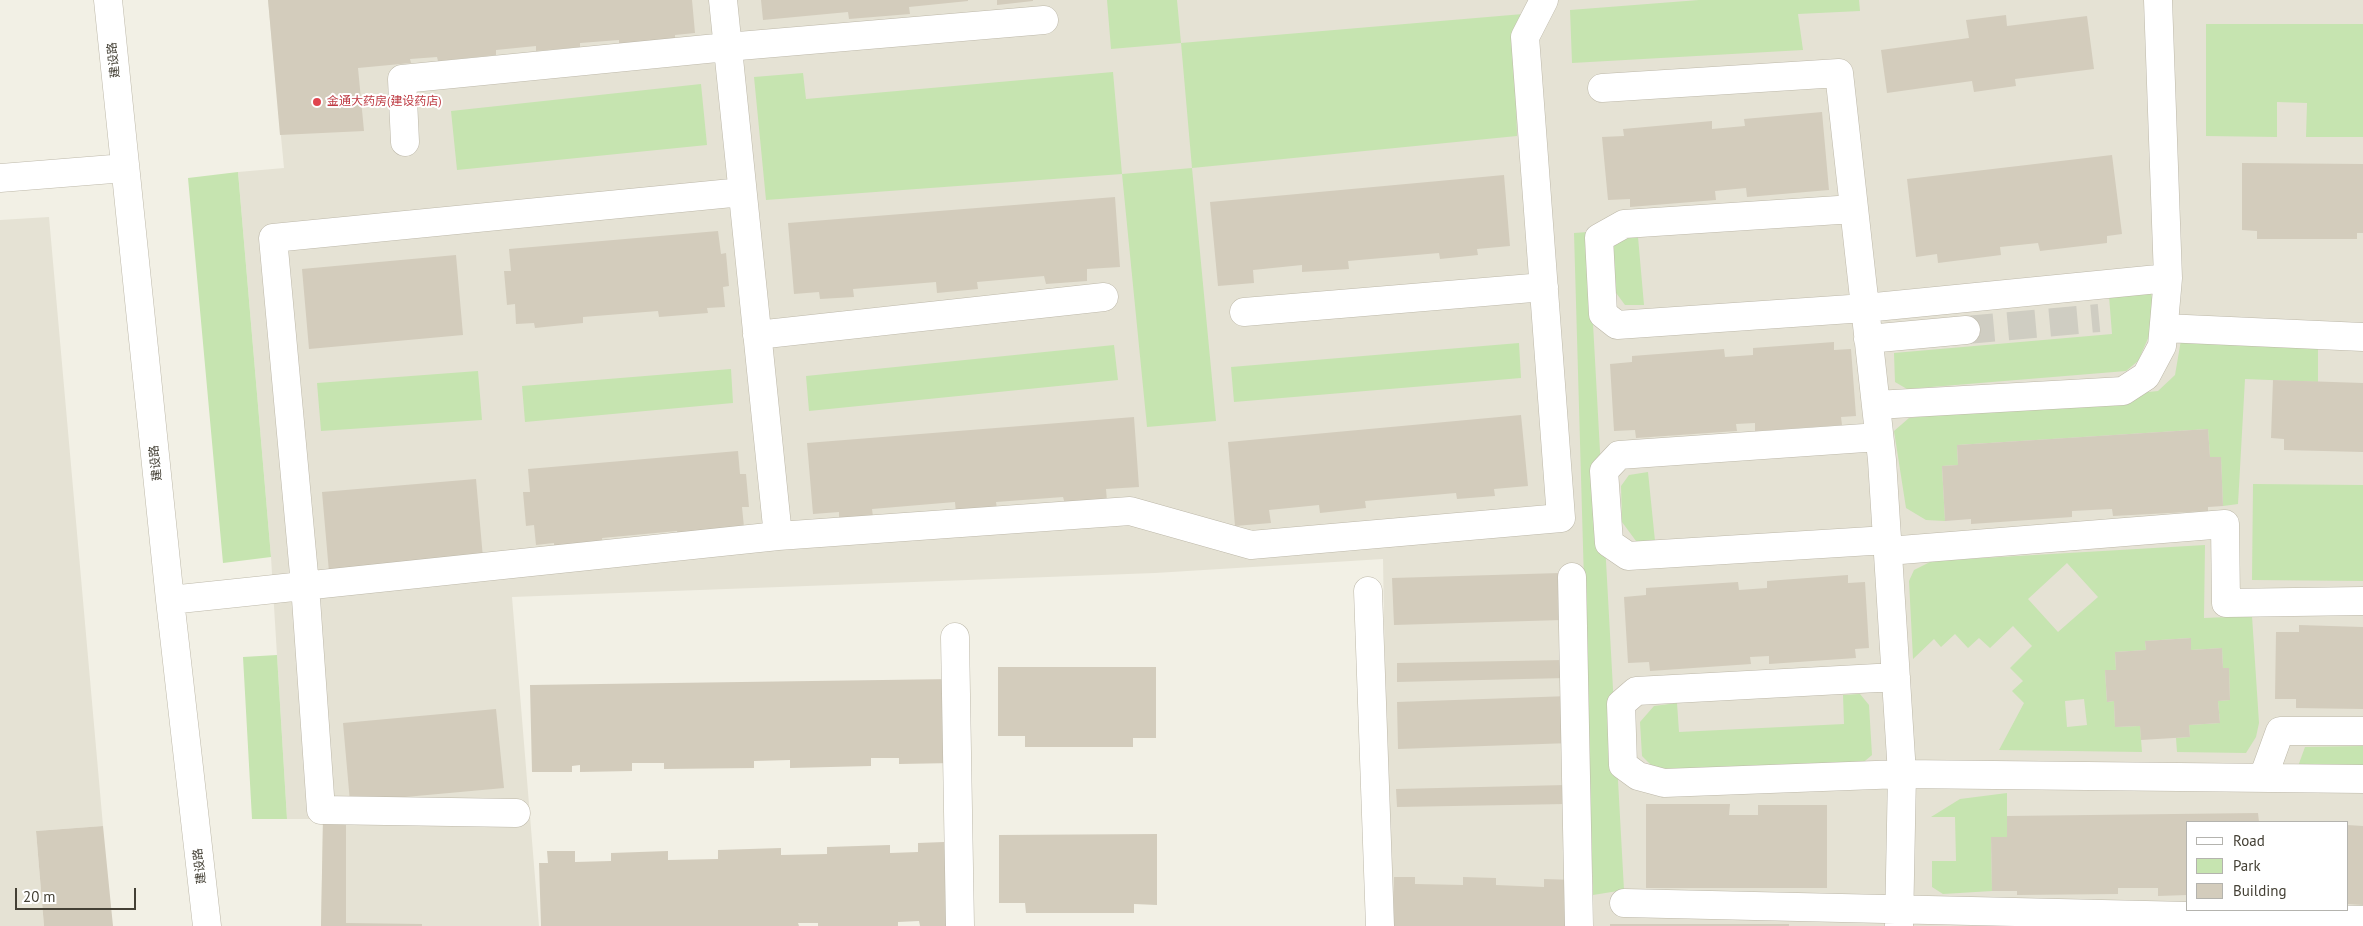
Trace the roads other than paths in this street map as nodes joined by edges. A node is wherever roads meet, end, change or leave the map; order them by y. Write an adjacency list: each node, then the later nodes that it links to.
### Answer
1 (108, 0): 9 (street, 建设路)
2 (723, 0): 6 (street)
3 (1544, 0): 14 (street)
4 (2158, 0): 13 (street)
5 (1044, 20): 6 (street)
6 (727, 47): 8 (street); 11 (street)
7 (1602, 88): 12 (street)
8 (405, 142)
9 (125, 168): 10 (street); 30 (street, 建设路)
10 (0, 178)
11 (742, 192): 20 (street); 28 (street)
12 (1854, 209): 16 (street); 16 (street)
13 (2168, 278): 16 (street); 18 (street)
14 (1544, 287): 17 (street); 25 (street)
15 (1104, 297): 20 (street)
16 (1865, 308): 22 (street)
17 (1244, 312)
18 (2164, 328): 21 (street); 23 (street)
19 (1966, 330): 22 (street)
20 (757, 335): 25 (street)
21 (2363, 337)
22 (1868, 339): 23 (street)
23 (1876, 405): 24 (street)
24 (1879, 437): 26 (street); 26 (street)
25 (778, 536): 28 (street)
26 (1887, 545): 31 (street); 33 (street)
27 (1572, 576): 46 (street)
28 (305, 585): 30 (street); 38 (street)
29 (1368, 592): 45 (street)
30 (170, 600): 43 (street, 建设路)
31 (2363, 601)
32 (954, 637): 44 (street)
33 (1896, 677): 35 (street); 35 (street)
34 (2363, 732): 36 (street)
35 (1902, 774): 36 (street); 41 (street)
36 (2262, 778): 37 (street)
37 (2363, 779)
38 (516, 813)
39 (1624, 903): 40 (street)
40 (1848, 917): 41 (street)
41 (1899, 918): 42 (street)
42 (2363, 920)
43 (207, 926)
44 (960, 926)
45 (1380, 926)
46 (1579, 926)

